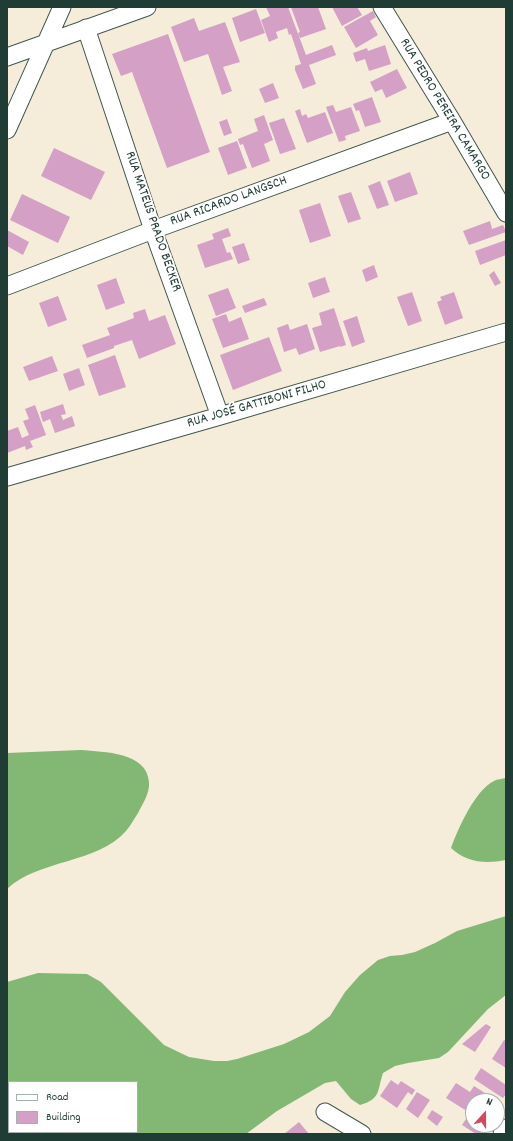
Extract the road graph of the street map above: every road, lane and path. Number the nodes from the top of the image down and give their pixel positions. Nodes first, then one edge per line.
1 (62, 7) edge
2 (147, 7) edge
3 (382, 7) edge
4 (86, 28) junction
5 (48, 41) junction
6 (7, 56) edge
7 (452, 121) junction
8 (7, 130) edge
9 (506, 213) edge
10 (153, 230) junction
11 (7, 286) edge
12 (506, 332) edge
13 (220, 416) junction
14 (7, 477) edge
15 (325, 1112) dead end
16 (506, 1128) edge
17 (362, 1134) edge
18 (502, 1134) edge

1 - 5 street
2 - 4 street
3 - 7 street, RUA PEDRO PEREIRA CAMARGO
4 - 5 street
4 - 10 street, RUA MATEUS PRADO BECKER
5 - 6 street
5 - 8 street
7 - 9 street, RUA PEDRO PEREIRA CAMARGO
7 - 10 street, RUA RICARDO LANGSCH
10 - 11 street, RUA RICARDO LANGSCH
10 - 13 street, RUA MATEUS PRADO BECKER
12 - 13 street, RUA JOSÉ GATTIBONI FILHO
13 - 14 street, RUA JOSÉ GATTIBONI FILHO
15 - 17 street
16 - 18 street

